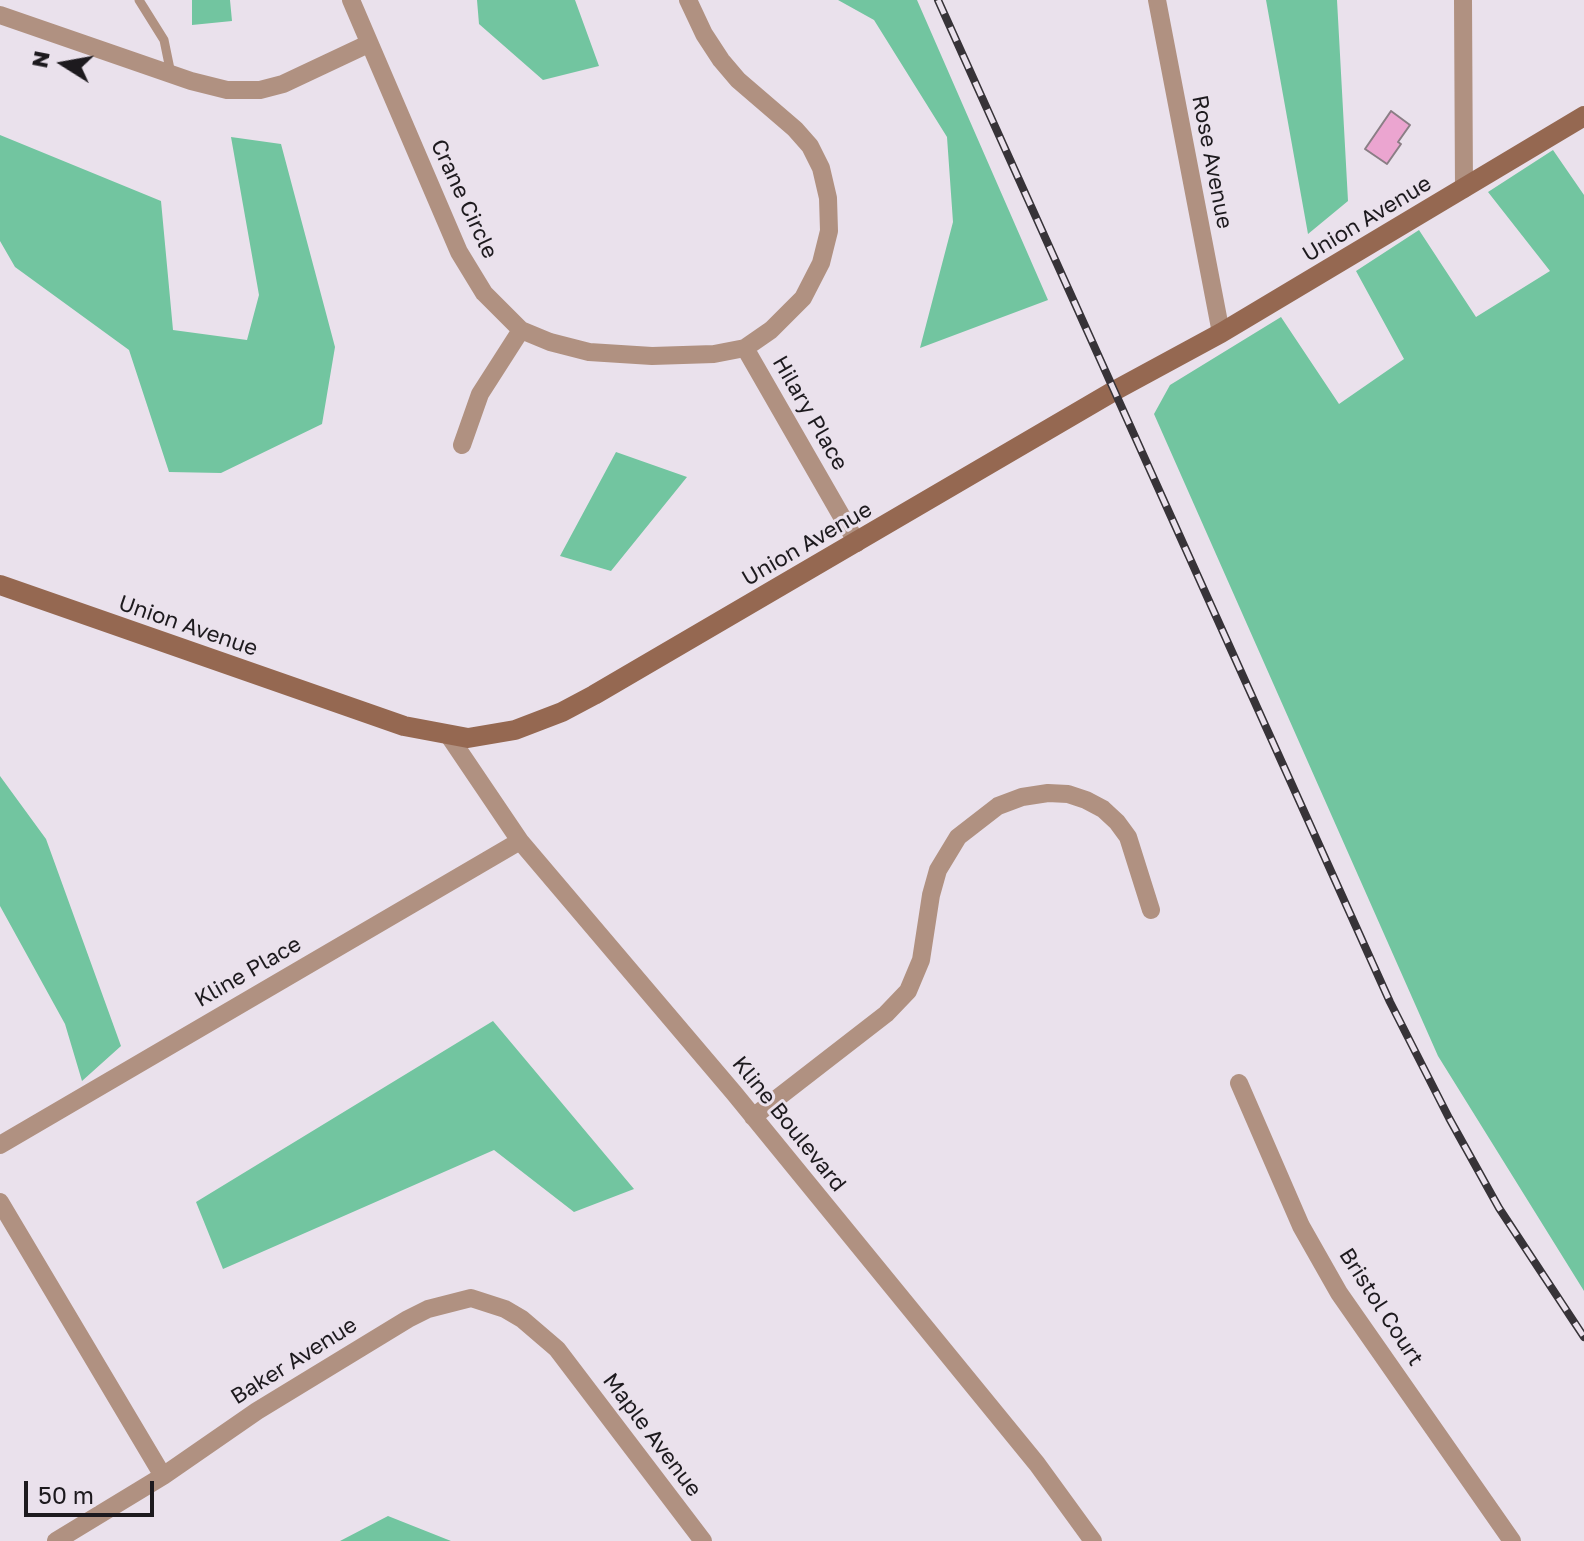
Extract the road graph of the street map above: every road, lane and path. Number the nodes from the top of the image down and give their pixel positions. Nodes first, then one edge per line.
1 (139, 0) edge
2 (351, 0) edge
3 (688, 0) edge
4 (1157, 0) edge
5 (1463, 0) edge
6 (0, 15) edge
7 (368, 44) junction
8 (171, 74) junction
9 (1584, 116) edge
10 (1464, 189) junction
11 (521, 330) junction
12 (1221, 333) junction
13 (745, 348) junction
14 (462, 445) dead end
15 (857, 543) junction
16 (0, 585) edge
17 (449, 736) junction
18 (520, 841) junction
19 (1151, 910) dead end
20 (1239, 1083) dead end
21 (753, 1117) junction
22 (0, 1145) edge
23 (0, 1202) edge
24 (563, 1358) joint
25 (163, 1476) junction
26 (64, 1539) edge
27 (703, 1541) edge
28 (1093, 1541) edge
29 (1512, 1541) edge

1 - 8 lane
2 - 7 street, Crane Circle
3 - 13 street, Crane Circle
4 - 12 street, Rose Avenue
5 - 10 street
6 - 8 street
7 - 8 street
7 - 11 street, Crane Circle
9 - 10 main road, Union Avenue
10 - 12 main road, Union Avenue
11 - 13 street, Crane Circle
11 - 14 street
12 - 15 main road, Union Avenue
13 - 15 street, Hilary Place
15 - 17 main road, Union Avenue
16 - 17 main road, Union Avenue
17 - 18 street, Kline Boulevard
18 - 21 street, Kline Boulevard
18 - 22 street, Kline Place
19 - 21 street
20 - 29 street, Bristol Court
21 - 28 street, Kline Boulevard
23 - 25 street
24 - 25 street, Baker Avenue
24 - 27 street, Maple Avenue
25 - 26 street, Baker Avenue

